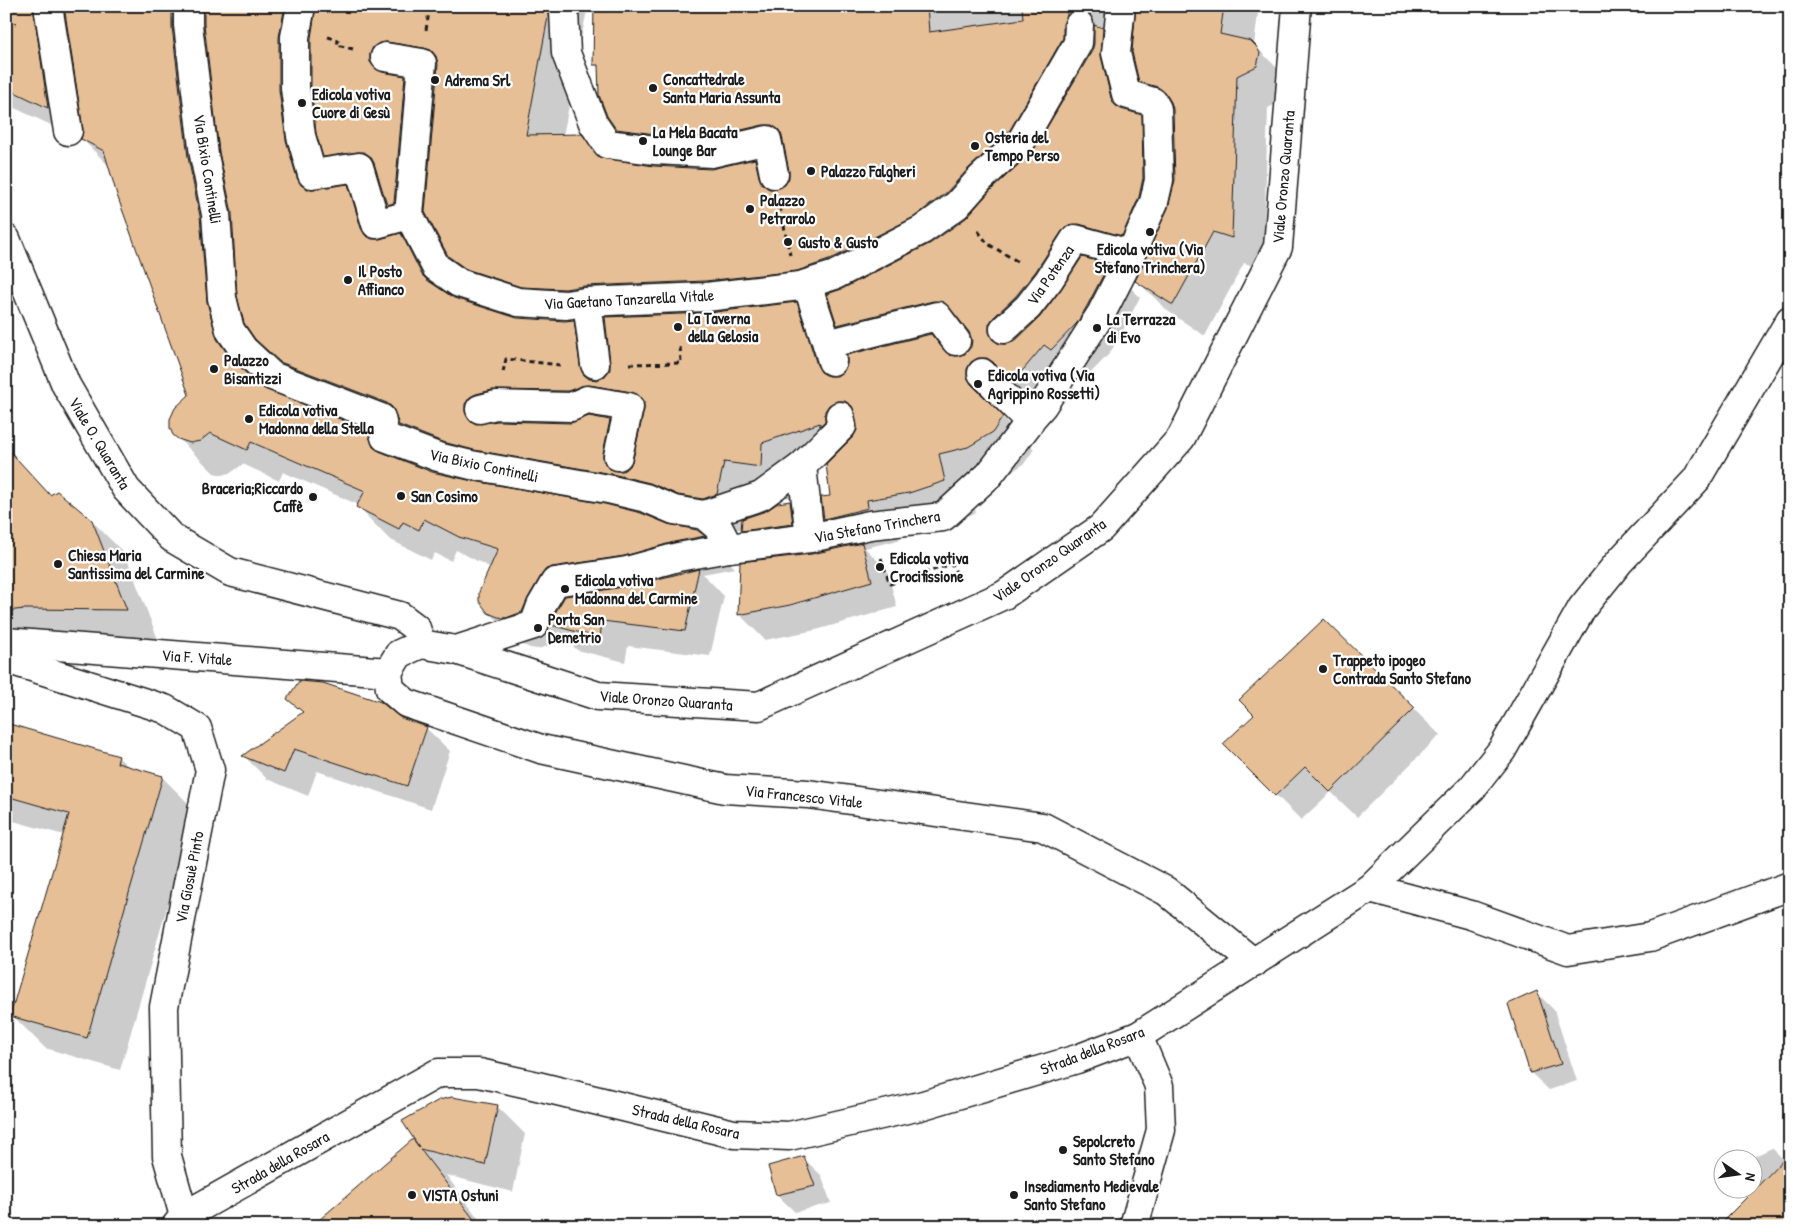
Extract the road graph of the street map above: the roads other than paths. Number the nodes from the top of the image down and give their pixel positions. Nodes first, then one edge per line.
1 (48, 6) edge
2 (188, 6) edge
3 (1121, 6) edge
4 (1297, 6) edge
5 (564, 11) dead end
6 (299, 15) edge
7 (1079, 25) dead end
8 (385, 56) road end
9 (68, 131) dead end
10 (774, 174) road end
11 (409, 216) junction
12 (6, 239) edge
13 (1130, 254) junction
14 (802, 286) junction
15 (587, 302) junction
16 (1790, 320) edge
17 (1004, 329) dead end
18 (956, 341) dead end
19 (595, 364) dead end
20 (982, 373) dead end
21 (480, 409) dead end
22 (840, 416) dead end
23 (1029, 421) junction
24 (618, 456) dead end
25 (802, 466) junction
26 (704, 515) junction
27 (810, 538) junction
28 (729, 548) junction
29 (6, 642) edge
30 (421, 644) junction
31 (456, 650) junction
32 (6, 659) edge
33 (388, 672) junction
34 (1790, 886) edge
35 (1370, 888) junction
36 (1254, 963) junction
37 (1138, 1036) junction
38 (180, 1221) edge
39 (1134, 1226) edge

1 - 9 street
2 - 26 street, Via Bixio Continelli
3 - 13 street, Via Stefano Trinchera
4 - 31 street, Viale Oronzo Quaranta
5 - 10 street
6 - 11 street
7 - 14 street, Via Gaetano Tanzarella Vitale
8 - 11 street
11 - 15 street, Via Gaetano Tanzarella Vitale
12 - 30 street, Viale O. Quaranta
13 - 17 street, Via Potenza
13 - 23 street, Via Stefano Trinchera
14 - 15 street, Via Gaetano Tanzarella Vitale
14 - 18 street
15 - 19 street
16 - 35 street, Strada della Rosara
20 - 23 street
21 - 24 street
22 - 25 street
23 - 27 street, Via Stefano Trinchera
25 - 26 street
25 - 27 street
26 - 28 street
27 - 28 street, Via Stefano Trinchera
28 - 31 street, Via Stefano Trinchera
29 - 33 street, Via F. Vitale
30 - 31 street
30 - 33 street
32 - 38 street, Via Giosuè Pinto
33 - 36 street, Via Francesco Vitale
34 - 35 street
35 - 36 street, Strada della Rosara
36 - 37 street, Strada della Rosara
37 - 38 street, Strada della Rosara
37 - 39 street

